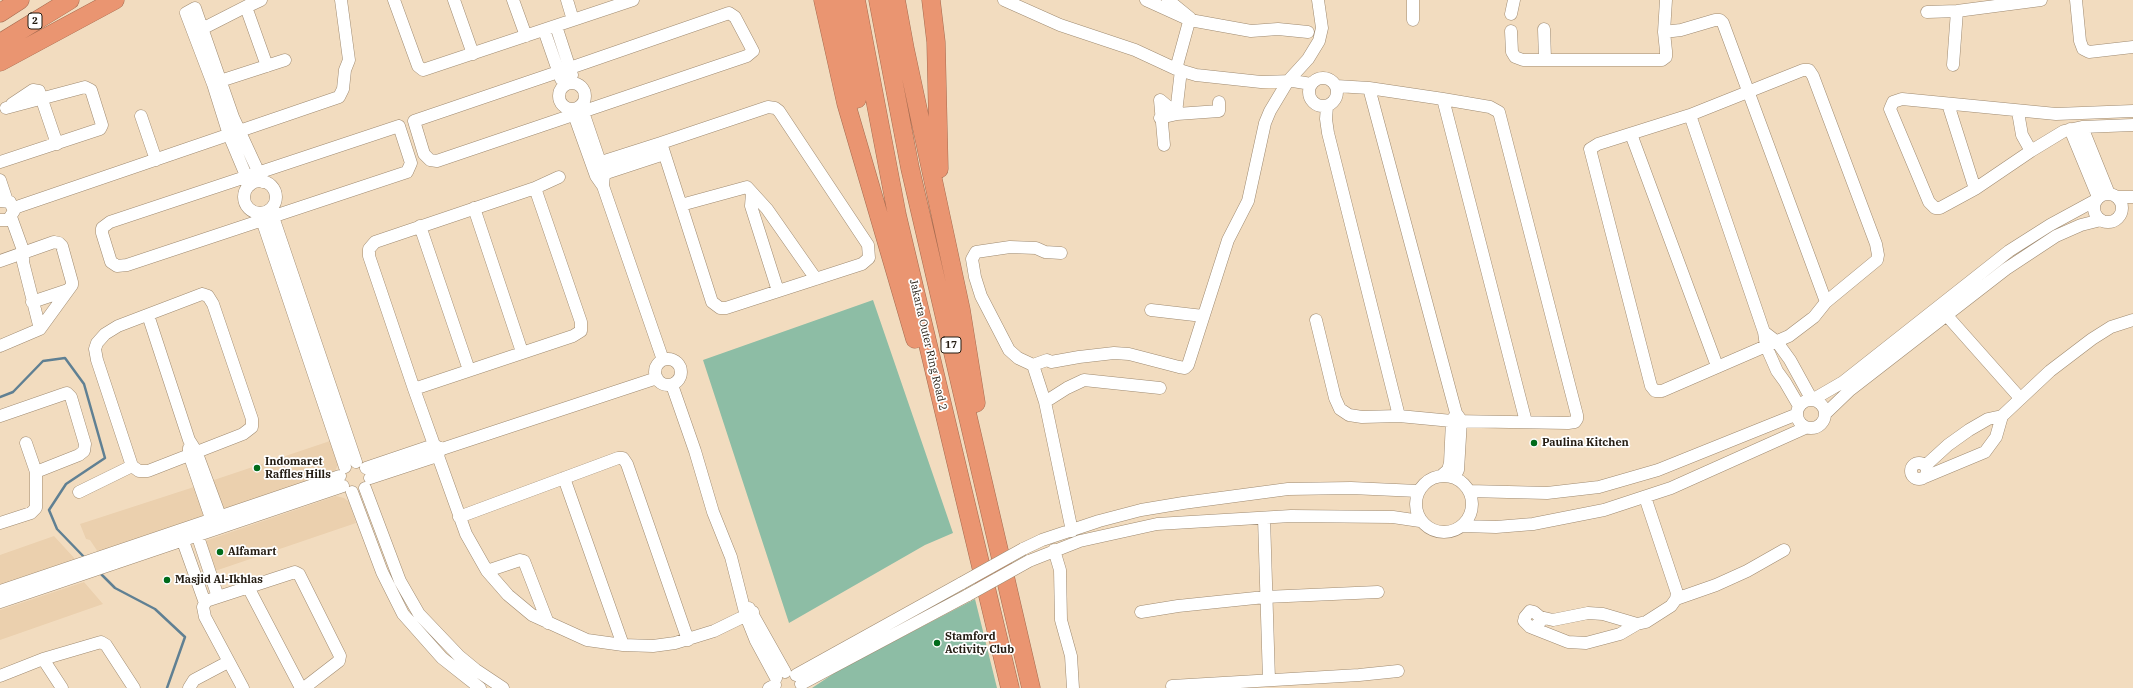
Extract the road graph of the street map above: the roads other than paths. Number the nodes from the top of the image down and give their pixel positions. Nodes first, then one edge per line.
1 (20, 0) edge
2 (70, 0) edge
3 (115, 0) edge
4 (260, 0) edge
5 (341, 0) edge
6 (394, 0) edge
7 (454, 0) edge
8 (513, 0) edge
9 (567, 0) edge
10 (823, 0) edge
11 (840, 0) edge
12 (856, 0) edge
13 (878, 0) edge
14 (896, 0) edge
15 (931, 0) edge
16 (1004, 0) edge
17 (1146, 0) edge
18 (1168, 0) edge
19 (1318, 0) edge
20 (1413, 0) edge
21 (1514, 0) edge
22 (1666, 0) edge
23 (2041, 0) edge
24 (2076, 0) edge
25 (626, 1) edge
26 (246, 7) junction
27 (1957, 11) junction
28 (1927, 12) dead end
29 (0, 13) edge
30 (1511, 14) dead end
31 (573, 20) junction
32 (1190, 20) junction
33 (1413, 20) dead end
34 (556, 26) junction
35 (1544, 29) dead end
36 (544, 30) junction
37 (1511, 31) dead end
38 (1308, 32) dead end
39 (1664, 32) junction
40 (526, 36) junction
41 (0, 43) edge
42 (2133, 47) edge
43 (473, 54) junction
44 (1544, 59) junction
45 (285, 60) dead end
46 (0, 62) edge
47 (1954, 65) dead end
48 (267, 66) junction
49 (564, 70) junction
50 (1179, 70) junction
51 (1288, 81) junction
52 (217, 82) junction
53 (1311, 84) junction
54 (569, 85) junction
55 (1336, 86) junction
56 (1369, 88) junction
57 (1750, 92) junction
58 (1443, 98) junction
59 (43, 100) junction
60 (1219, 102) dead end
61 (1948, 104) junction
62 (1327, 106) junction
63 (3, 109) edge
64 (577, 110) junction
65 (2133, 111) edge
66 (2018, 112) junction
67 (1176, 113) junction
68 (1690, 115) junction
69 (141, 116) dead end
70 (1160, 118) junction
71 (2133, 124) edge
72 (2076, 128) junction
73 (234, 134) junction
74 (1631, 134) junction
75 (57, 144) junction
76 (1164, 145) dead end
77 (663, 149) junction
78 (2031, 151) junction
79 (156, 160) junction
80 (0, 162) edge
81 (598, 169) junction
82 (261, 177) junction
83 (559, 177) dead end
84 (0, 180) edge
85 (249, 181) junction
86 (535, 188) junction
87 (1975, 189) junction
88 (871, 191) junction
89 (752, 193) junction
90 (2105, 197) junction
91 (2133, 197) edge
92 (681, 205) junction
93 (474, 208) junction
94 (2128, 210) edge
95 (6, 211) edge
96 (940, 214) junction
97 (267, 215) junction
98 (2101, 220) junction
99 (420, 226) junction
100 (1061, 253) dead end
101 (21, 257) junction
102 (0, 261) edge
103 (816, 279) junction
104 (68, 290) junction
105 (778, 291) junction
106 (32, 302) junction
107 (1826, 302) junction
108 (1151, 310) dead end
109 (1942, 311) junction
110 (148, 314) junction
111 (1203, 316) junction
112 (1316, 320) dead end
113 (2133, 320) edge
114 (40, 329) junction
115 (1771, 344) junction
116 (0, 346) edge
117 (522, 352) junction
118 (664, 360) junction
119 (1033, 365) junction
120 (1717, 366) junction
121 (469, 370) junction
122 (657, 378) junction
123 (672, 385) junction
124 (1160, 388) dead end
125 (414, 389) junction
126 (2020, 398) junction
127 (1812, 400) junction
128 (1045, 402) junction
129 (1797, 411) junction
130 (1825, 414) junction
131 (0, 416) edge
132 (1399, 416) junction
133 (2002, 416) junction
134 (1457, 418) junction
135 (1526, 422) junction
136 (1805, 428) junction
137 (26, 442) dead end
138 (438, 450) junction
139 (192, 453) junction
140 (1936, 456) junction
141 (132, 466) junction
142 (1943, 469) junction
143 (36, 472) junction
144 (1448, 476) junction
145 (355, 477) junction
146 (564, 478) junction
147 (1418, 491) junction
148 (1469, 491) junction
149 (79, 492) dead end
150 (1645, 497) junction
151 (459, 517) junction
152 (1264, 518) junction
153 (1420, 521) junction
154 (0, 523) edge
155 (218, 523) junction
156 (1463, 526) junction
157 (196, 531) junction
158 (1072, 531) junction
159 (973, 533) junction
160 (181, 536) junction
161 (1054, 550) junction
162 (1784, 550) dead end
163 (1000, 551) junction
164 (79, 569) junction
165 (487, 571) junction
166 (248, 588) junction
167 (0, 591) edge
168 (1378, 592) dead end
169 (218, 597) junction
170 (1265, 597) junction
171 (1676, 599) junction
172 (0, 602) edge
173 (205, 603) junction
174 (1141, 612) dead end
175 (749, 614) junction
176 (1553, 620) junction
177 (548, 623) junction
178 (1637, 624) junction
179 (1549, 634) junction
180 (688, 640) junction
181 (623, 645) junction
182 (43, 659) junction
183 (228, 662) junction
184 (1398, 671) dead end
185 (0, 676) edge
186 (1317, 676) junction
187 (1269, 680) junction
188 (785, 682) edge
189 (1234, 685) edge
190 (1172, 686) dead end
191 (62, 688) edge
192 (134, 688) edge
193 (189, 688) edge
194 (243, 688) edge
195 (303, 688) edge
196 (480, 688) edge
197 (503, 688) edge
198 (1010, 688) edge
199 (1032, 688) edge
200 (1073, 688) edge
201 (1302, 688) edge

1 - 29 highway, 2
2 - 41 highway, 2
3 - 46 highway
4 - 26 street
5 - 73 street
6 - 43 street
7 - 43 street
8 - 40 street
9 - 31 street
10 - 88 highway
11 - 88 highway
12 - 159 highway, Jakarta Outer Ring Road 2 / 17
13 - 163 highway, Jakarta Outer Ring Road 2 / 17
14 - 96 highway
15 - 96 highway
16 - 50 street
17 - 32 street
18 - 32 street
19 - 51 street
20 - 33 street
21 - 30 street
22 - 39 street
23 - 27 street
24 - 42 street
25 - 31 street
26 - 48 street
26 - 52 street
27 - 28 street
27 - 47 street
31 - 34 street
32 - 38 street
32 - 50 street
34 - 36 street
34 - 49 street
35 - 44 street
36 - 40 street
36 - 49 street
37 - 44 street
39 - 44 street
39 - 57 street
40 - 43 street
45 - 48 street
48 - 52 street
49 - 54 street
49 - 64 street
49 - 64 street
50 - 51 street
50 - 67 street
51 - 53 street
51 - 111 street
52 - 73 street
53 - 55 street
53 - 62 street
54 - 64 street
54 - 64 street
55 - 56 street
55 - 62 street
56 - 58 street
56 - 134 street
57 - 68 street
57 - 107 street
57 - 107 street
58 - 135 street
58 - 135 street
59 - 63 street
59 - 75 street
59 - 75 street
60 - 67 street
61 - 66 street
61 - 87 street
61 - 87 street
62 - 132 street
64 - 81 street
65 - 66 street
66 - 78 street
67 - 70 street
67 - 70 street
68 - 74 street
68 - 115 street
69 - 79 street
70 - 76 street
71 - 72 street
72 - 78 street
72 - 90 street
73 - 79 street
73 - 82 street
73 - 85 street
74 - 120 street
74 - 120 street
75 - 80 street
77 - 81 street
77 - 92 street
77 - 103 street
78 - 87 street
79 - 95 street
81 - 118 street
82 - 85 street
82 - 97 street
82 - 97 street
83 - 86 street
84 - 95 street
85 - 97 street
85 - 97 street
86 - 93 street
86 - 117 street
88 - 159 highway
89 - 92 street
89 - 103 street
89 - 105 street
90 - 91 street
90 - 94 street
90 - 98 street
90 - 109 street
92 - 105 street
93 - 99 street
93 - 117 street
94 - 98 street
95 - 101 street
96 - 163 highway
97 - 145 street
98 - 109 street
99 - 121 street
99 - 125 street
100 - 119 street
101 - 102 street
101 - 104 street
101 - 106 street
103 - 105 street
104 - 106 street
104 - 114 street
106 - 114 street
107 - 115 street
108 - 111 street
109 - 126 street
109 - 127 street
109 - 130 street
110 - 139 street
110 - 139 street
110 - 141 street
111 - 119 street
112 - 132 street
113 - 126 street
114 - 116 street
115 - 120 street
115 - 127 street
115 - 129 street
117 - 121 street
118 - 122 street
118 - 123 street
119 - 128 street
121 - 125 street
122 - 123 street
122 - 138 street
123 - 175 street
124 - 128 street
125 - 138 street
126 - 133 street
127 - 129 street
127 - 130 street
128 - 158 street
129 - 136 street
129 - 148 street
130 - 136 street
131 - 143 street
132 - 134 street
133 - 140 street
133 - 142 street
134 - 135 street
134 - 144 street
136 - 150 street
137 - 143 street
138 - 145 street
138 - 151 street
139 - 141 street
139 - 155 street
140 - 142 street
140 - 142 street
141 - 149 street
143 - 154 street
144 - 147 street
144 - 148 street
145 - 155 street
145 - 196 street
145 - 197 street
146 - 151 street
146 - 180 street
146 - 181 street
147 - 153 street
147 - 158 street
148 - 156 street
150 - 156 street
150 - 171 street
151 - 165 street
152 - 153 street
152 - 161 street
152 - 170 street
153 - 156 street
155 - 157 street
157 - 160 street
157 - 169 street
158 - 188 street, bridge
159 - 198 highway, Jakarta Outer Ring Road 2 / 17
160 - 164 street
160 - 173 street
161 - 188 street, bridge
161 - 200 street
162 - 171 street
163 - 199 highway, Jakarta Outer Ring Road 2 / 17
164 - 167 street
164 - 172 street
165 - 177 street
165 - 177 street
166 - 169 street
166 - 195 street
166 - 195 street
168 - 170 street
169 - 173 street
170 - 174 street
170 - 187 street
171 - 178 street
173 - 183 street
175 - 180 street
175 - 188 street
176 - 178 street
176 - 179 street
176 - 179 street
177 - 181 street
178 - 179 street
180 - 181 street
182 - 185 street
182 - 191 street
182 - 192 street
183 - 193 street
183 - 194 street
184 - 186 street
186 - 187 street
186 - 201 street
187 - 189 street
189 - 190 street

